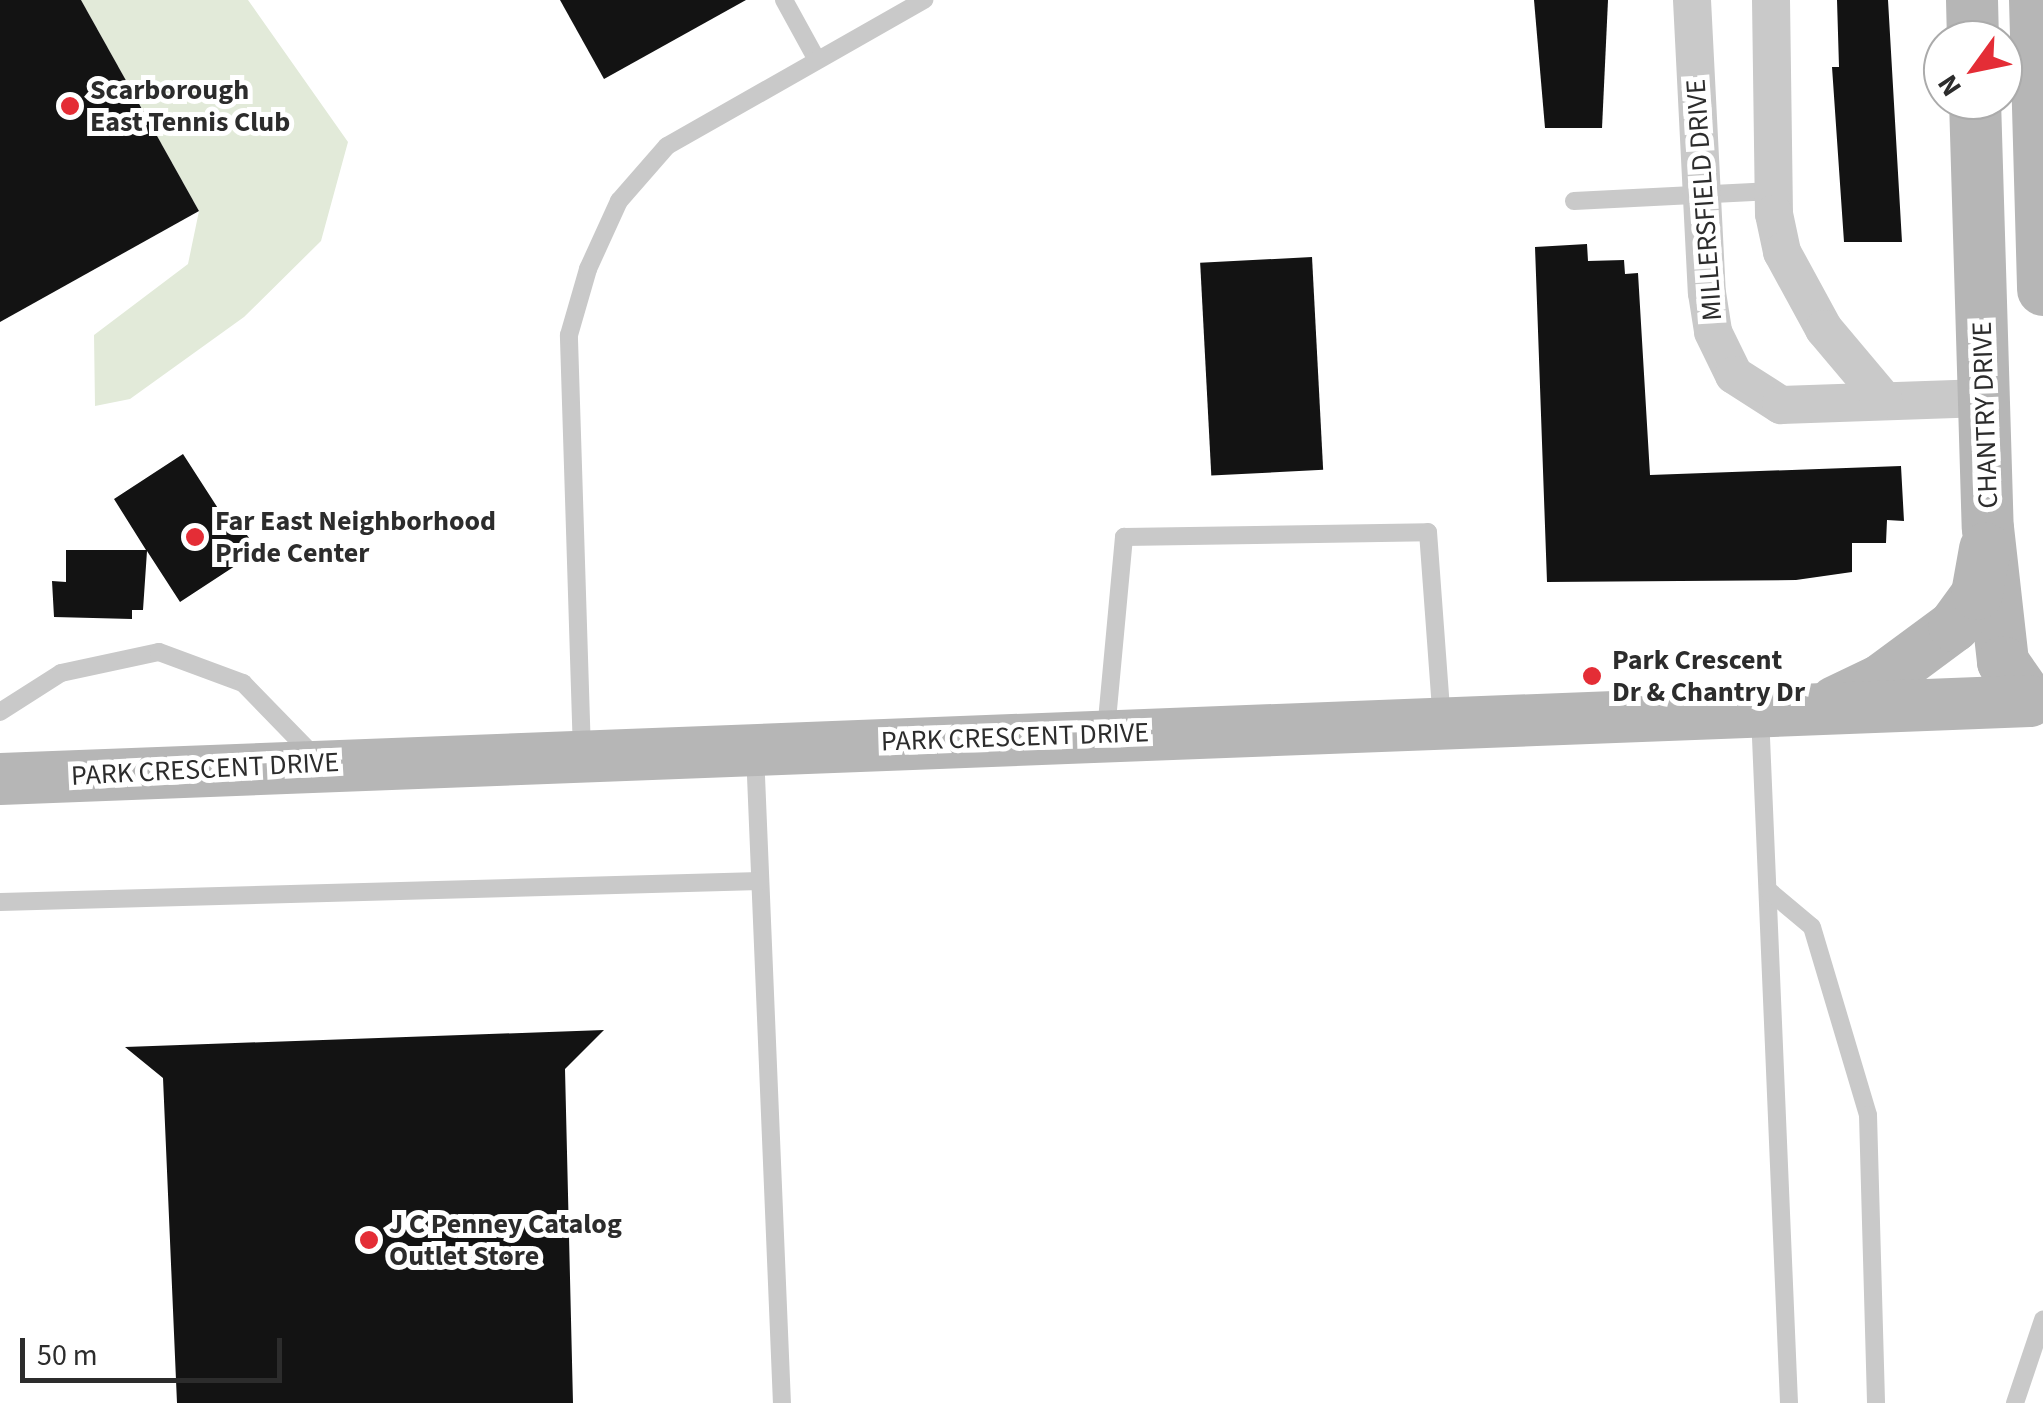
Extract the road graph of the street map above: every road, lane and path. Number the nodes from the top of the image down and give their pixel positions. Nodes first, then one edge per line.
1 (784, 0) edge
2 (924, 0) edge
3 (1692, 0) edge
4 (1771, 0) edge
5 (817, 60) junction
6 (1977, 120) edge
7 (2018, 120) edge
8 (1774, 191) junction
9 (1698, 194) junction
10 (1574, 201) dead end
11 (2043, 290) edge
12 (1984, 398) junction
13 (1883, 399) junction
14 (1988, 528) junction
15 (2039, 696) edge
16 (1823, 708) junction
17 (1760, 710) junction
18 (0, 712) edge
19 (1442, 722) junction
20 (1106, 734) junction
21 (755, 747) junction
22 (582, 753) junction
23 (321, 763) junction
24 (0, 779) edge
25 (760, 881) junction
26 (1768, 890) junction
27 (0, 902) edge
28 (2043, 1320) edge
29 (782, 1403) edge
30 (1789, 1403) edge
31 (1876, 1403) edge
32 (2015, 1403) edge

1 - 5 lane
2 - 5 lane
3 - 9 street, MILLERSFIELD DRIVE
4 - 8 street
5 - 22 lane
6 - 12 street, CHANTRY DRIVE
7 - 11 street
8 - 9 lane
8 - 13 street
9 - 10 lane
9 - 13 street, MILLERSFIELD DRIVE
12 - 13 street, MILLERSFIELD DRIVE
12 - 14 street, CHANTRY DRIVE
14 - 15 street, CHANTRY DRIVE
14 - 16 street
15 - 16 street, PARK CRESCENT DRIVE
16 - 17 street, PARK CRESCENT DRIVE
17 - 19 street, PARK CRESCENT DRIVE
17 - 26 lane
18 - 23 lane
19 - 20 street, PARK CRESCENT DRIVE
19 - 20 lane
20 - 21 street, PARK CRESCENT DRIVE
21 - 22 street, PARK CRESCENT DRIVE
21 - 25 lane
22 - 23 street, PARK CRESCENT DRIVE
23 - 24 street, PARK CRESCENT DRIVE
25 - 27 lane
25 - 29 lane
26 - 30 lane
26 - 31 lane
28 - 32 lane

